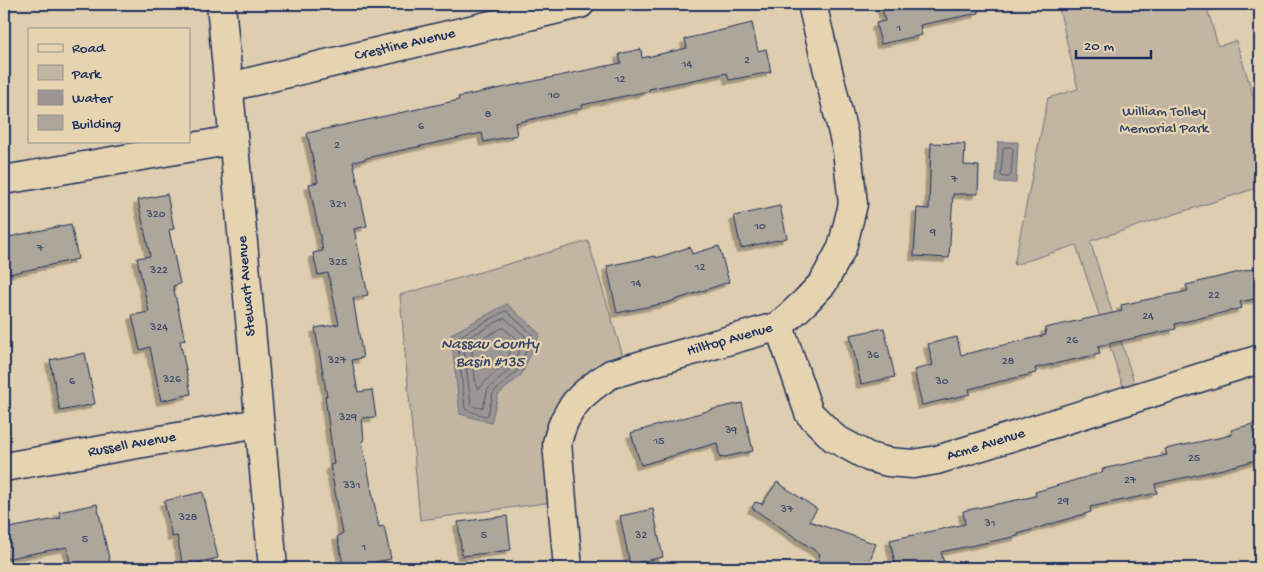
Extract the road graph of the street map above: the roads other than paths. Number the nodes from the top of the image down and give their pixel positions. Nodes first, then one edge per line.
1 (221, 4) edge
2 (580, 4) edge
3 (812, 4) edge
4 (229, 87) junction
5 (233, 140) junction
6 (4, 180) edge
7 (779, 326) junction
8 (1260, 360) edge
9 (260, 423) junction
10 (4, 468) edge
11 (273, 568) edge
12 (568, 568) edge

1 - 4 street, Stewart Avenue
2 - 4 street, Crestline Avenue
3 - 7 street, Hilltop Avenue
4 - 5 street, Stewart Avenue
5 - 6 street
5 - 9 street, Stewart Avenue
7 - 8 street, Acme Avenue
7 - 12 street, Hilltop Avenue
9 - 10 street, Russell Avenue
9 - 11 street, Stewart Avenue

